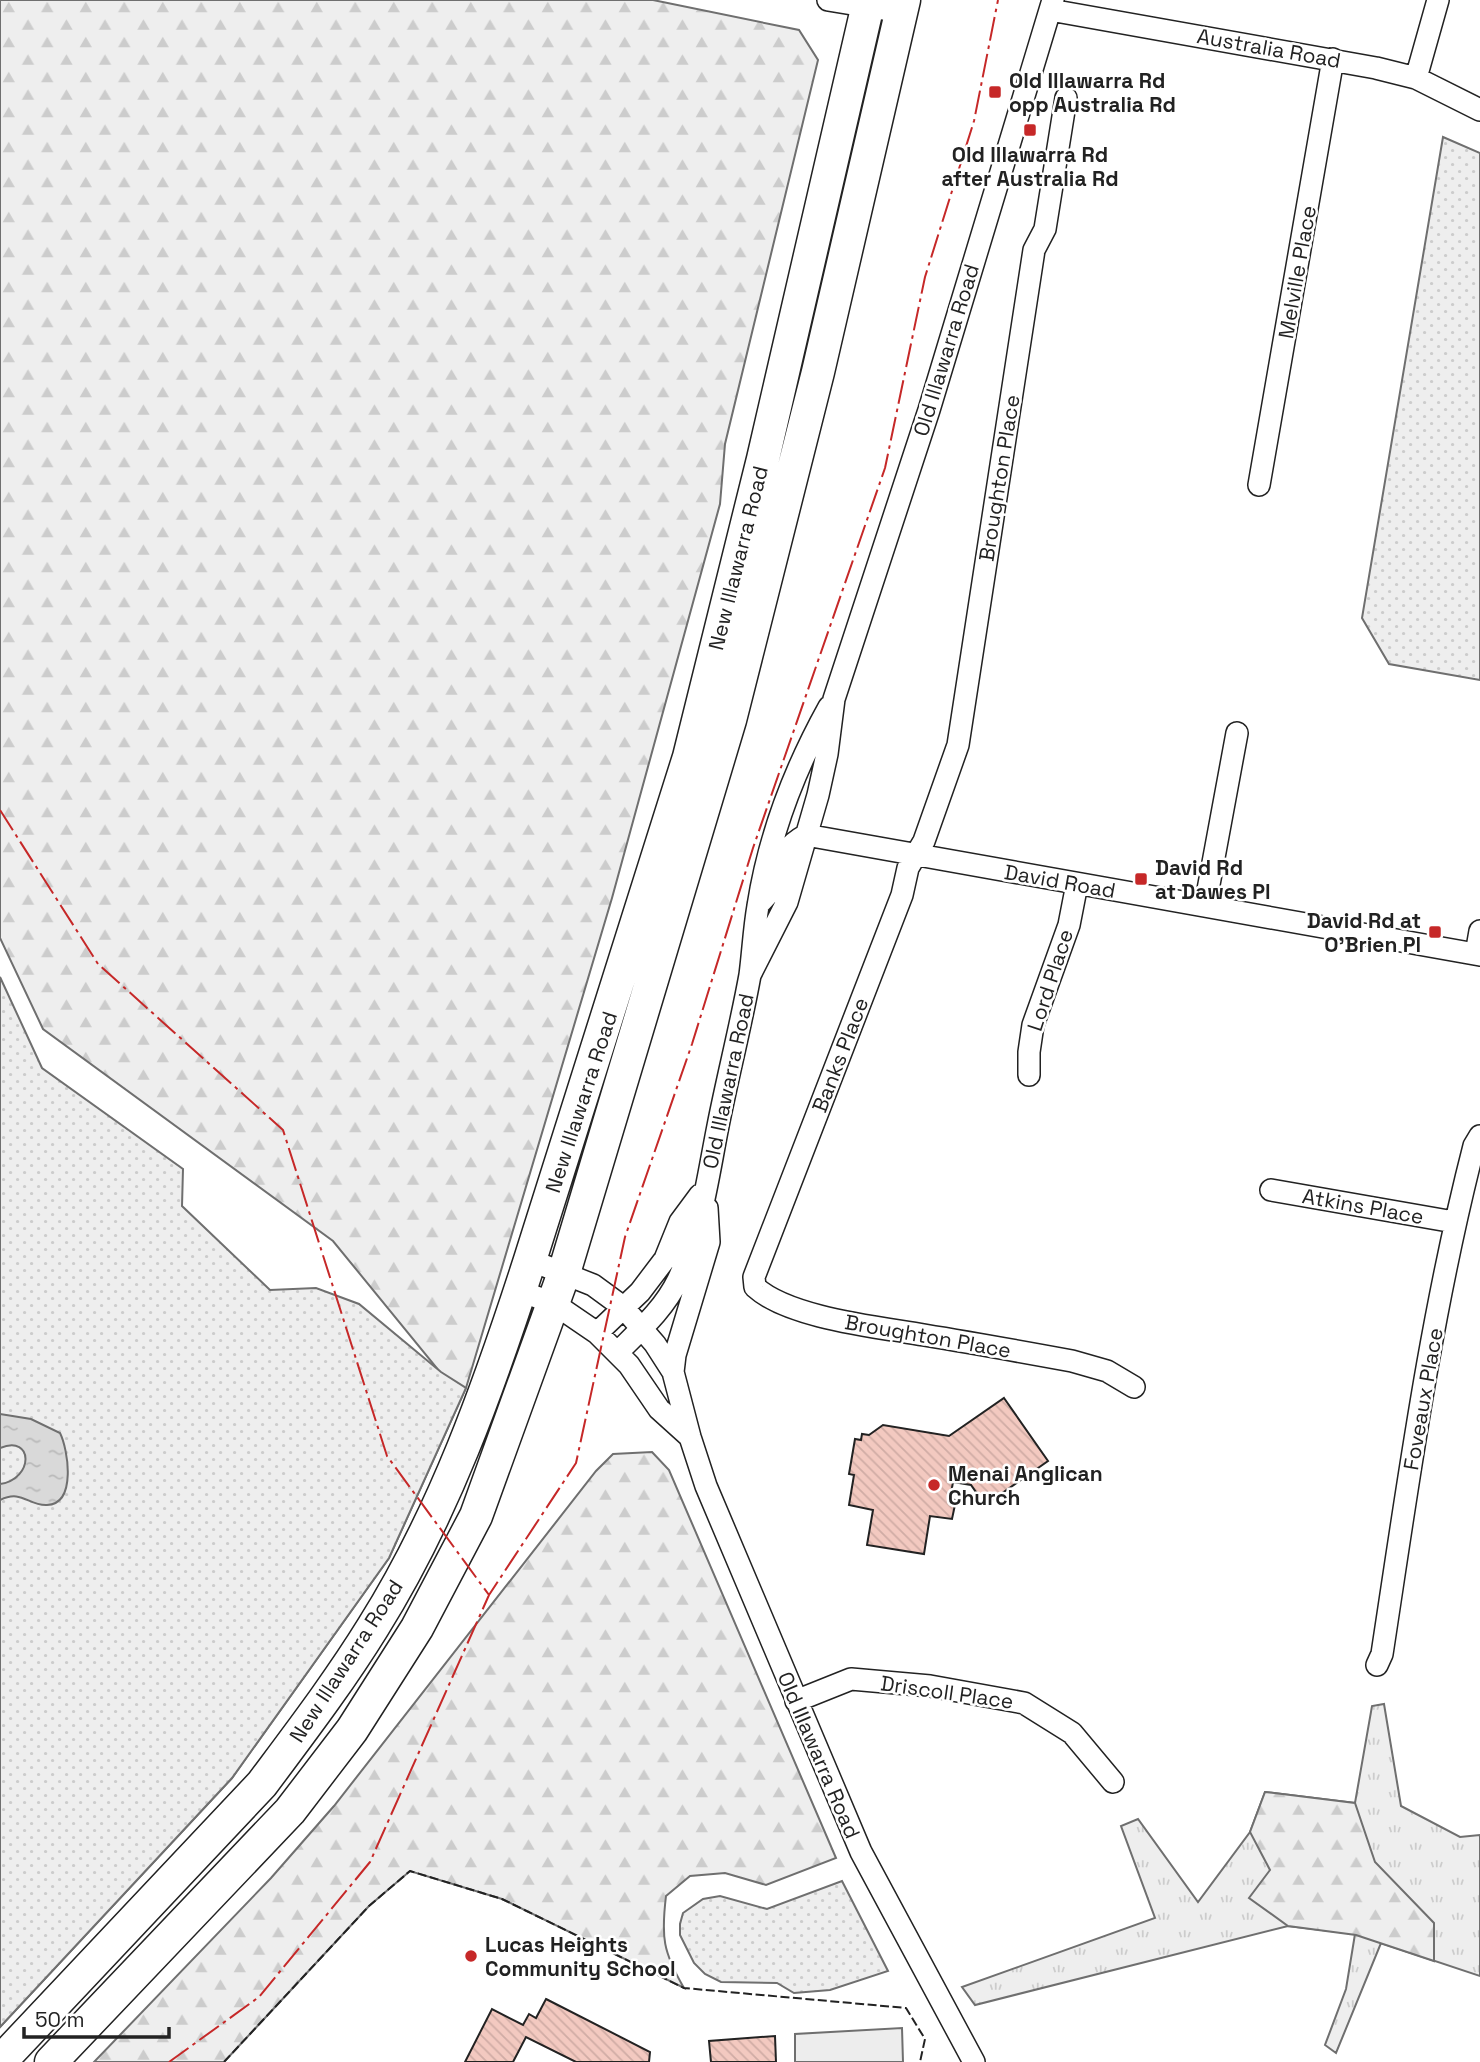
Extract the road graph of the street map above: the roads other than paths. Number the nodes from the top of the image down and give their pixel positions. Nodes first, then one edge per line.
1 (828, 0) edge
2 (1438, 0) edge
3 (869, 3) edge
4 (1051, 5) edge
5 (902, 6) edge
6 (1333, 59) junction
7 (1416, 78) junction
8 (1066, 98) dead end
9 (1480, 110) edge
10 (1259, 485) dead end
11 (834, 699) junction
12 (1237, 733) dead end
13 (807, 746) junction
14 (806, 835) junction
15 (917, 854) junction
16 (1077, 884) junction
17 (758, 905) junction
18 (1205, 906) junction
19 (1480, 931) edge
20 (1478, 954) edge
21 (750, 975) junction
22 (1029, 1076) dead end
23 (1480, 1136) edge
24 (706, 1188) junction
25 (1271, 1190) dead end
26 (1454, 1222) junction
27 (761, 1256) joint
28 (530, 1260) junction
29 (564, 1273) junction
30 (520, 1291) junction
31 (553, 1303) junction
32 (624, 1307) junction
33 (642, 1328) junction
34 (597, 1333) junction
35 (617, 1353) junction
36 (673, 1372) junction
37 (1134, 1387) dead end
38 (690, 1437) junction
39 (1377, 1665) dead end
40 (796, 1702) junction
41 (1112, 1782) dead end
42 (0, 2062) edge
43 (51, 2062) edge
44 (974, 2062) edge

1 - 3 street
2 - 7 street
3 - 5 street
3 - 28 highway, New Illawarra Road
4 - 6 street, Australia Road
4 - 11 street, Old Illawarra Road
5 - 29 highway, New Illawarra Road
6 - 7 street, Australia Road
6 - 10 street, Melville Place
7 - 9 street, Australia Road
8 - 15 street, Broughton Place
11 - 13 street, Old Illawarra Road
11 - 14 street, Old Illawarra Road
12 - 18 street
13 - 14 street
13 - 17 street, Old Illawarra Road
14 - 15 street, David Road
14 - 17 street
14 - 21 street, Old Illawarra Road
15 - 16 street, David Road
15 - 27 street, Banks Place
16 - 18 street, David Road
16 - 22 street, Lord Place
17 - 21 street, Old Illawarra Road
18 - 20 street, David Road
19 - 20 street
21 - 24 street, Old Illawarra Road
23 - 26 street, Foveaux Place
24 - 32 street, Old Illawarra Road
24 - 33 street, Old Illawarra Road
24 - 36 street, Old Illawarra Road
25 - 26 street, Atkins Place
26 - 39 street, Foveaux Place
27 - 37 street, Broughton Place
28 - 29 street, Old Illawarra Road
28 - 30 highway, New Illawarra Road
29 - 31 highway, New Illawarra Road
29 - 32 street, Old Illawarra Road
30 - 31 street, Old Illawarra Road
30 - 42 highway, New Illawarra Road
31 - 34 street, Old Illawarra Road
31 - 43 highway, New Illawarra Road
32 - 33 street, Old Illawarra Road
32 - 34 street, Old Illawarra Road
33 - 35 street, Old Illawarra Road
33 - 36 street, Old Illawarra Road
34 - 35 street, Old Illawarra Road
35 - 38 street, Old Illawarra Road
36 - 38 street, Old Illawarra Road
38 - 40 street, Old Illawarra Road
40 - 41 street, Driscoll Place
40 - 44 street, Old Illawarra Road

